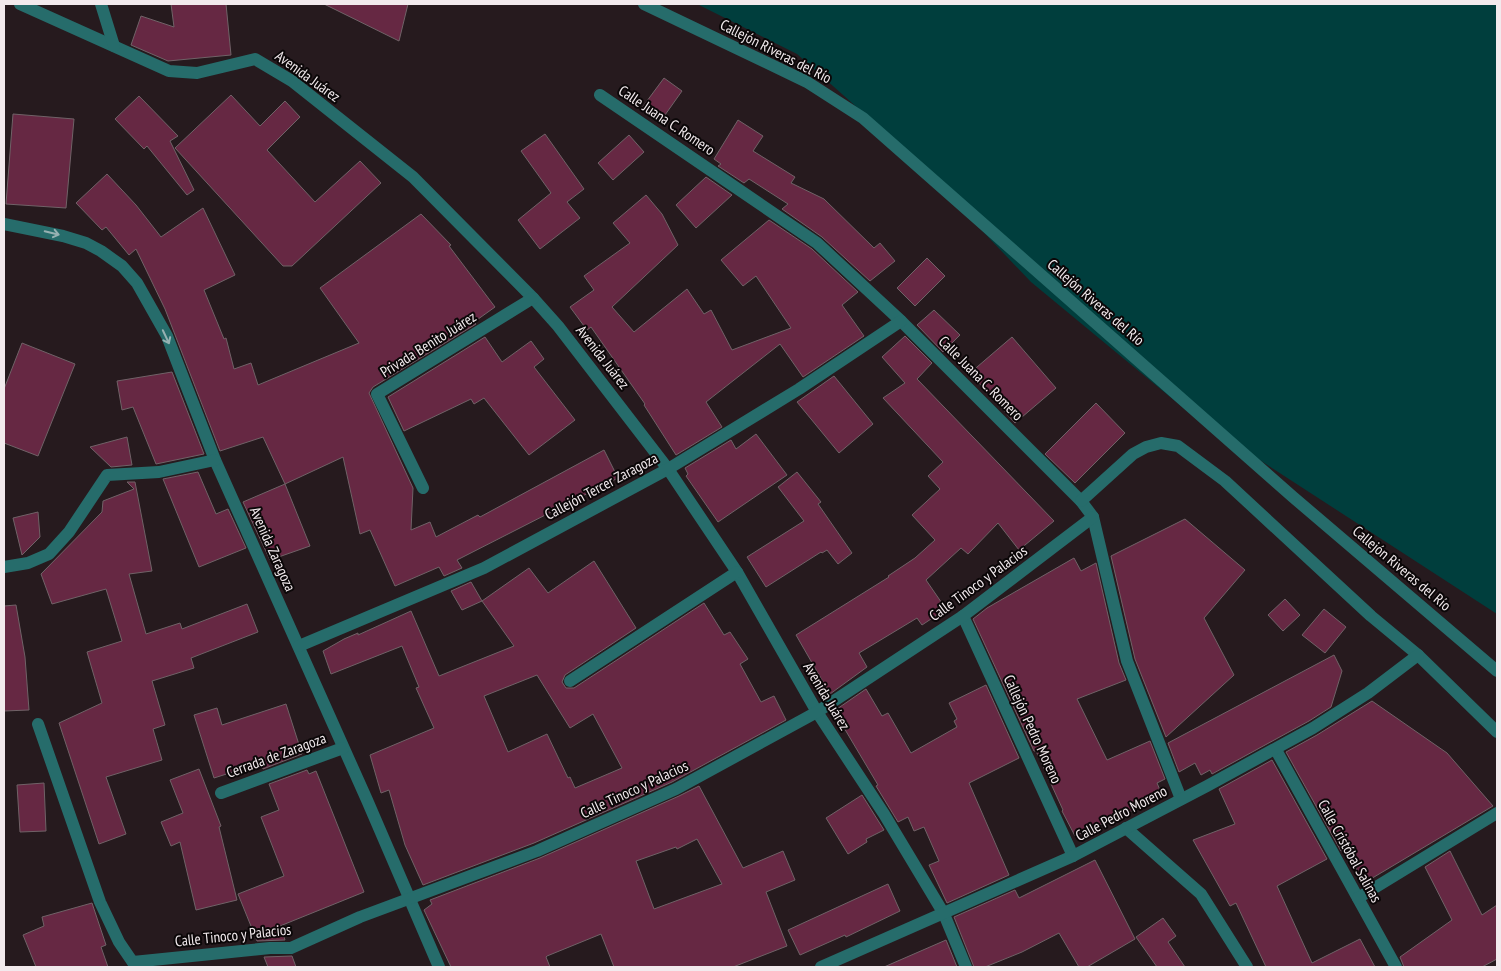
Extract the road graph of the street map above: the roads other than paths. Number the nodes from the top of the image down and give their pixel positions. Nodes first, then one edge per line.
1 (20, 4) edge
2 (101, 4) edge
3 (644, 4) edge
4 (114, 46) junction
5 (600, 95) dead end
6 (4, 224) edge
7 (533, 298) junction
8 (901, 320) junction
9 (215, 460) junction
10 (668, 469) junction
11 (423, 488) dead end
12 (1081, 501) junction
13 (1093, 517) junction
14 (4, 567) edge
15 (737, 572) junction
16 (963, 616) junction
17 (299, 646) junction
18 (1418, 655) junction
19 (1497, 671) edge
20 (570, 681) dead end
21 (817, 712) junction
22 (38, 724) dead end
23 (1497, 732) edge
24 (343, 748) junction
25 (1276, 750) junction
26 (221, 793) dead end
27 (1181, 799) junction
28 (1497, 813) edge
29 (1126, 828) junction
30 (1073, 856) junction
31 (1358, 898) junction
32 (408, 899) junction
33 (944, 914) junction
34 (134, 964) edge
35 (439, 967) edge
36 (821, 967) edge
37 (966, 967) edge
38 (1247, 967) edge
39 (1396, 967) edge

1 - 4 street, Avenida Juárez
2 - 4 street
3 - 19 street, Callejón Riveras del Río
4 - 7 street, Avenida Juárez
5 - 8 street, Calle Juana C. Romero
6 -> 9 street, Avenida Zaragoza
7 - 10 street, Avenida Juárez
7 - 11 street, Privada Benito Juárez
8 - 10 street, Callejón Tercer Zaragoza
8 - 12 street, Calle Juana C. Romero
9 - 14 street
9 - 17 street, Avenida Zaragoza
10 - 15 street, Avenida Juárez
10 - 17 street, Callejón Tercer Zaragoza
12 - 13 street, Calle Juana C. Romero
12 - 18 street
13 - 16 street, Calle Tinoco y Palacios
13 - 27 street, Calle Juana C. Romero
15 - 20 street
15 - 21 street, Avenida Juárez
16 - 21 street, Calle Tinoco y Palacios
16 - 30 street, Callejón Pedro Moreno
17 - 24 street, Avenida Zaragoza
18 - 23 street
18 - 25 street, Calle Pedro Moreno
21 - 32 street, Calle Tinoco y Palacios
21 - 33 street, Avenida Juárez
22 - 34 street
24 - 26 street, Cerrada de Zaragoza
24 - 32 street, Avenida Zaragoza
25 - 27 street, Calle Pedro Moreno
25 - 31 street, Calle Cristóbal Salinas
27 - 29 street, Calle Pedro Moreno
28 - 31 street
29 - 30 street, Calle Pedro Moreno
29 - 38 street
30 - 33 street, Calle Pedro Moreno
31 - 39 street, Calle Cristóbal Salinas
32 - 34 street, Calle Tinoco y Palacios
32 - 35 street, Avenida Zaragoza
33 - 36 street, Calle Pedro Moreno
33 - 37 street, Avenida Juárez

